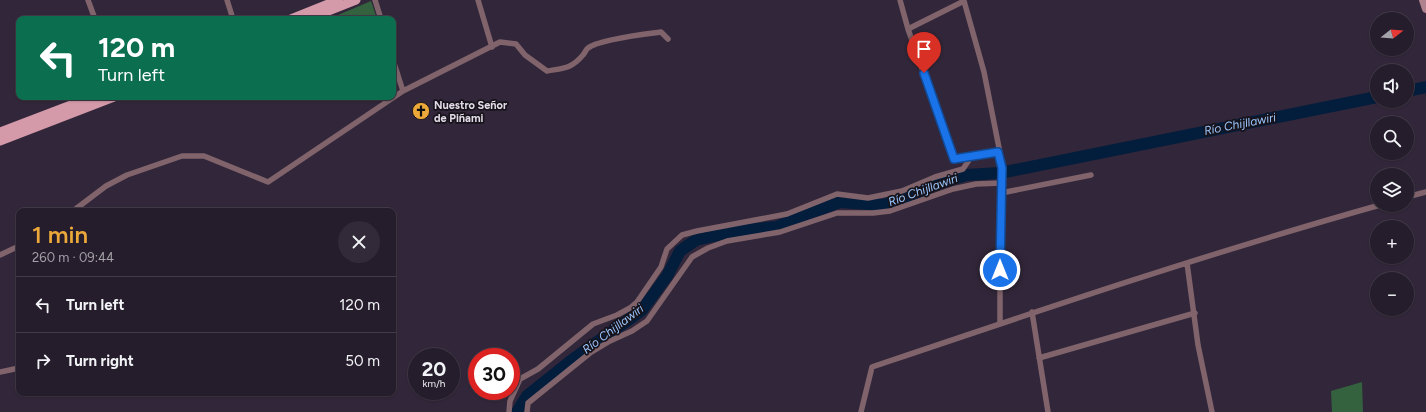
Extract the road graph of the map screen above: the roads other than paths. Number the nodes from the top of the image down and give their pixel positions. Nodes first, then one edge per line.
1 (88, 0) edge
2 (227, 0) edge
3 (338, 0) edge
4 (356, 0) edge
5 (375, 0) edge
6 (478, 0) edge
7 (900, 0) edge
8 (1423, 0) edge
9 (1426, 9) edge
10 (94, 16) edge
11 (232, 16) edge
12 (298, 16) edge
13 (316, 16) edge
14 (379, 16) edge
15 (908, 29) junction
16 (668, 39) dead end
17 (492, 47) junction
18 (396, 69) edge
19 (403, 91) junction
20 (396, 96) edge
21 (84, 100) edge
22 (106, 100) edge
23 (390, 100) edge
24 (0, 132) edge
25 (0, 141) edge
26 (998, 152) junction
27 (971, 157) junction
28 (1091, 175) dead end
29 (1002, 181) junction
30 (1426, 192) edge
31 (1001, 193) junction
32 (1414, 195) edge
33 (77, 208) edge
34 (1370, 208) edge
35 (16, 247) edge
36 (0, 254) edge
37 (1187, 263) junction
38 (1032, 312) junction
39 (1195, 314) junction
40 (1000, 324) junction
41 (1039, 358) junction
42 (16, 369) edge
43 (0, 372) edge
44 (509, 412) edge
45 (527, 412) edge
46 (861, 412) edge
47 (1048, 412) edge
48 (1212, 412) edge

1 - 10 street
2 - 11 street
3 - 12 main road
4 - 13 main road
5 - 14 street
6 - 17 street
7 - 15 street
8 - 9 street
15 - 26 street
15 - 27 street
16 - 17 street
17 - 19 street
18 - 19 street
19 - 20 street
21 - 24 main road
22 - 25 main road
23 - 33 street
26 - 27 street
26 - 29 street
27 - 44 street
28 - 31 street
29 - 31 street
29 - 45 street
30 - 32 street
31 - 40 street
34 - 37 street
35 - 36 street
37 - 38 street
37 - 39 street
38 - 40 street
38 - 41 street
39 - 41 street
39 - 48 street
40 - 46 street
41 - 47 street
42 - 43 street

